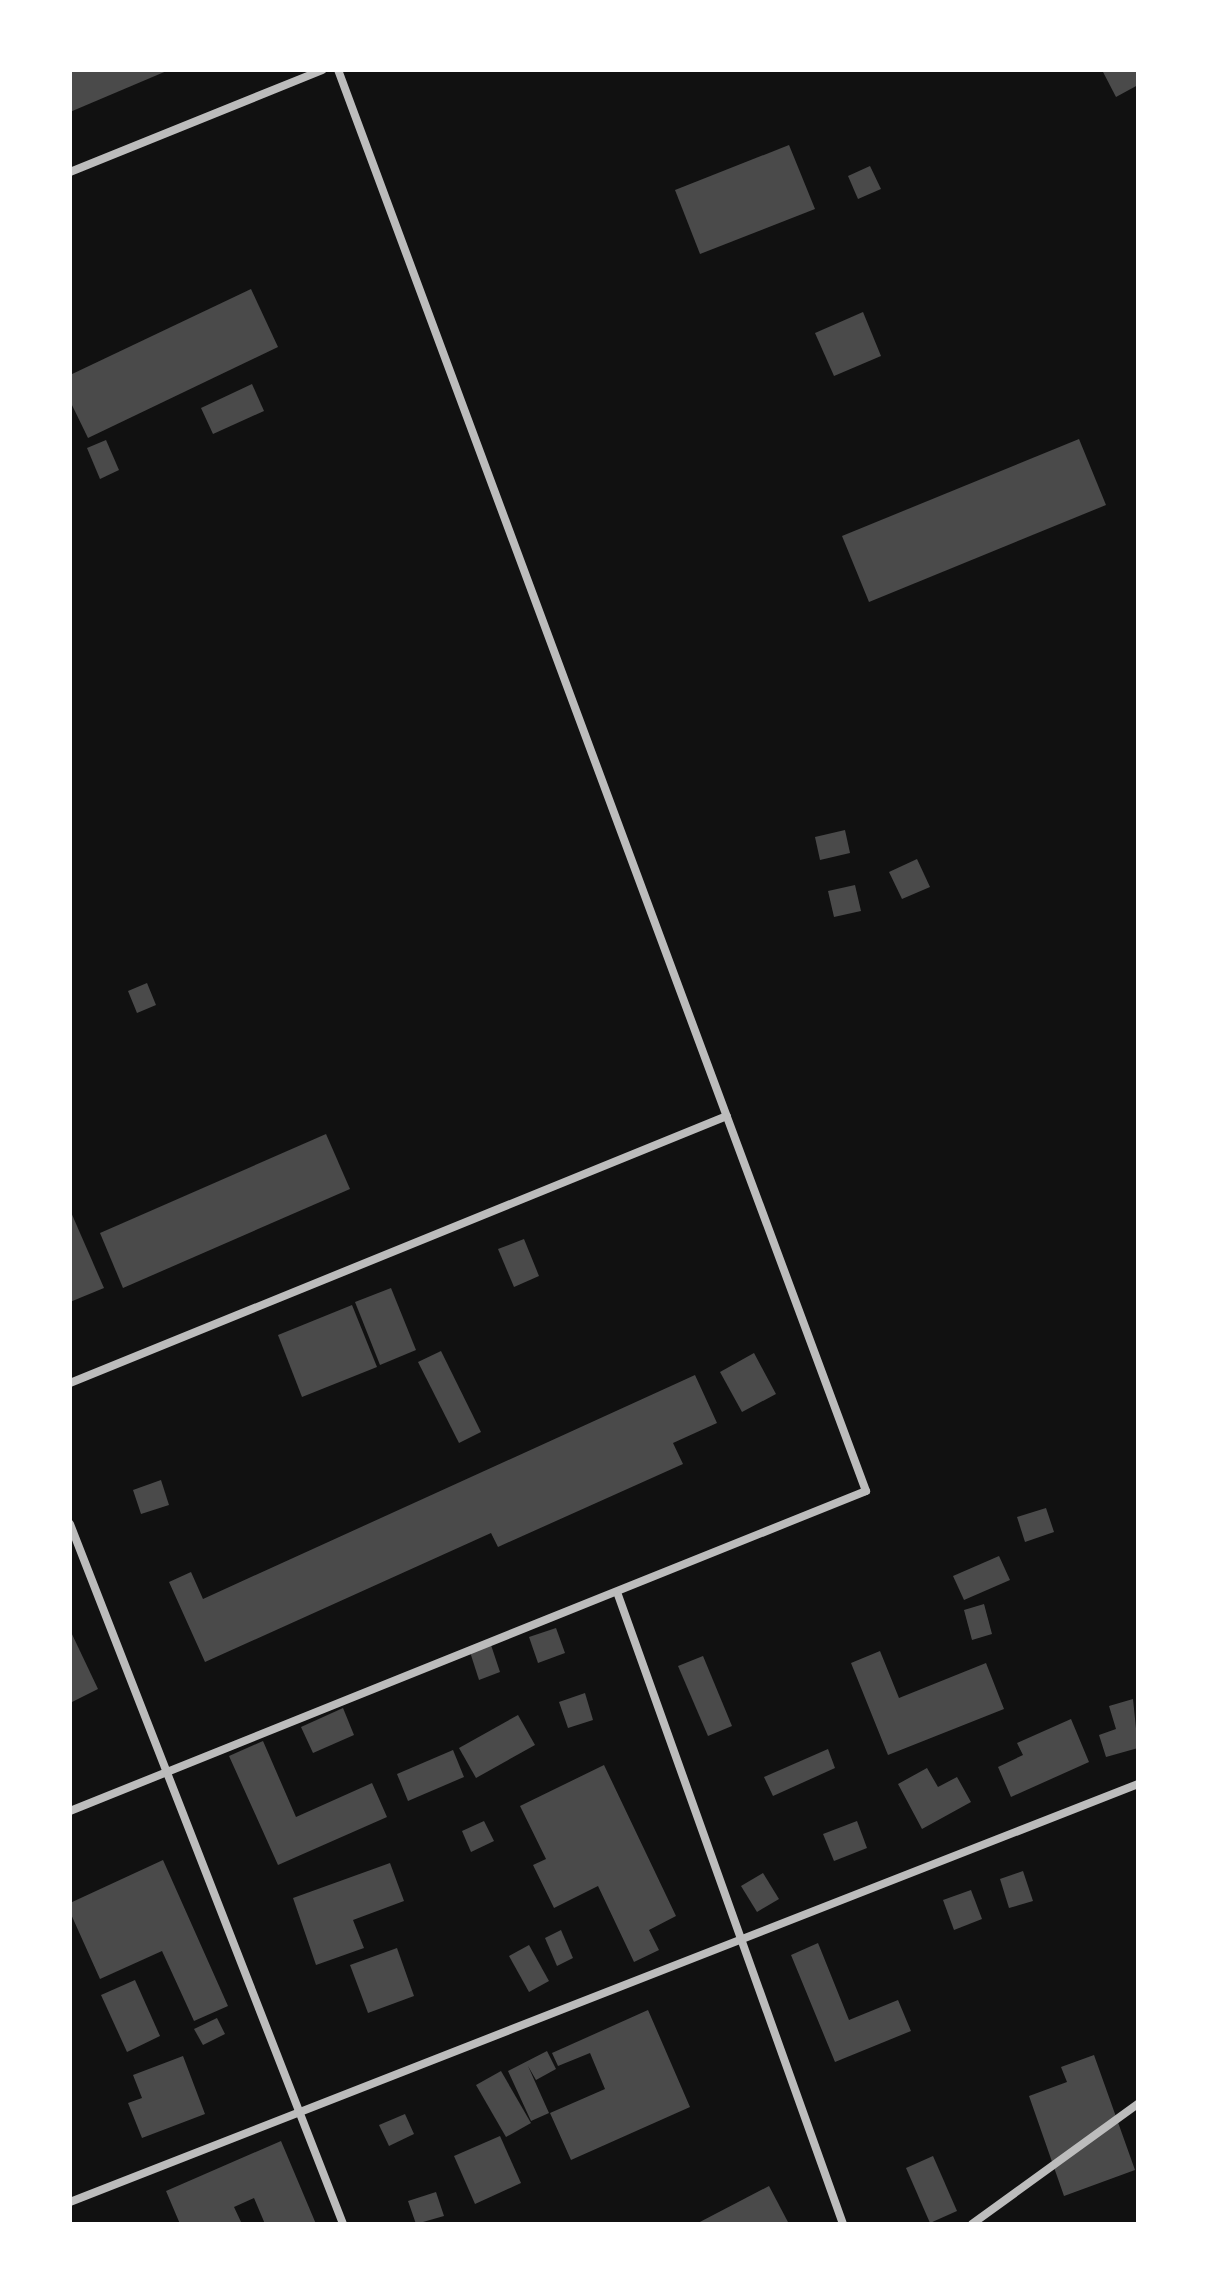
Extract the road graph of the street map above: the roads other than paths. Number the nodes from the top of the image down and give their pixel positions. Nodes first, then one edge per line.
1 (322, 70) edge
2 (338, 70) edge
3 (70, 172) edge
4 (727, 1116) junction
5 (70, 1383) edge
6 (70, 1524) edge
7 (617, 1592) junction
8 (167, 1772) junction
9 (1138, 1784) edge
10 (70, 1811) edge
11 (741, 1938) junction
12 (1138, 2104) edge
13 (298, 2109) junction
14 (70, 2202) edge
15 (343, 2224) edge
16 (843, 2224) edge
17 (972, 2224) edge

1 - 3 street
2 - 4 street
4 - 5 street
4 - 7 street
6 - 8 street
7 - 8 street
7 - 11 street
8 - 10 street
8 - 13 street
9 - 11 street
11 - 13 street
11 - 16 street
12 - 17 street
13 - 14 street
13 - 15 street

